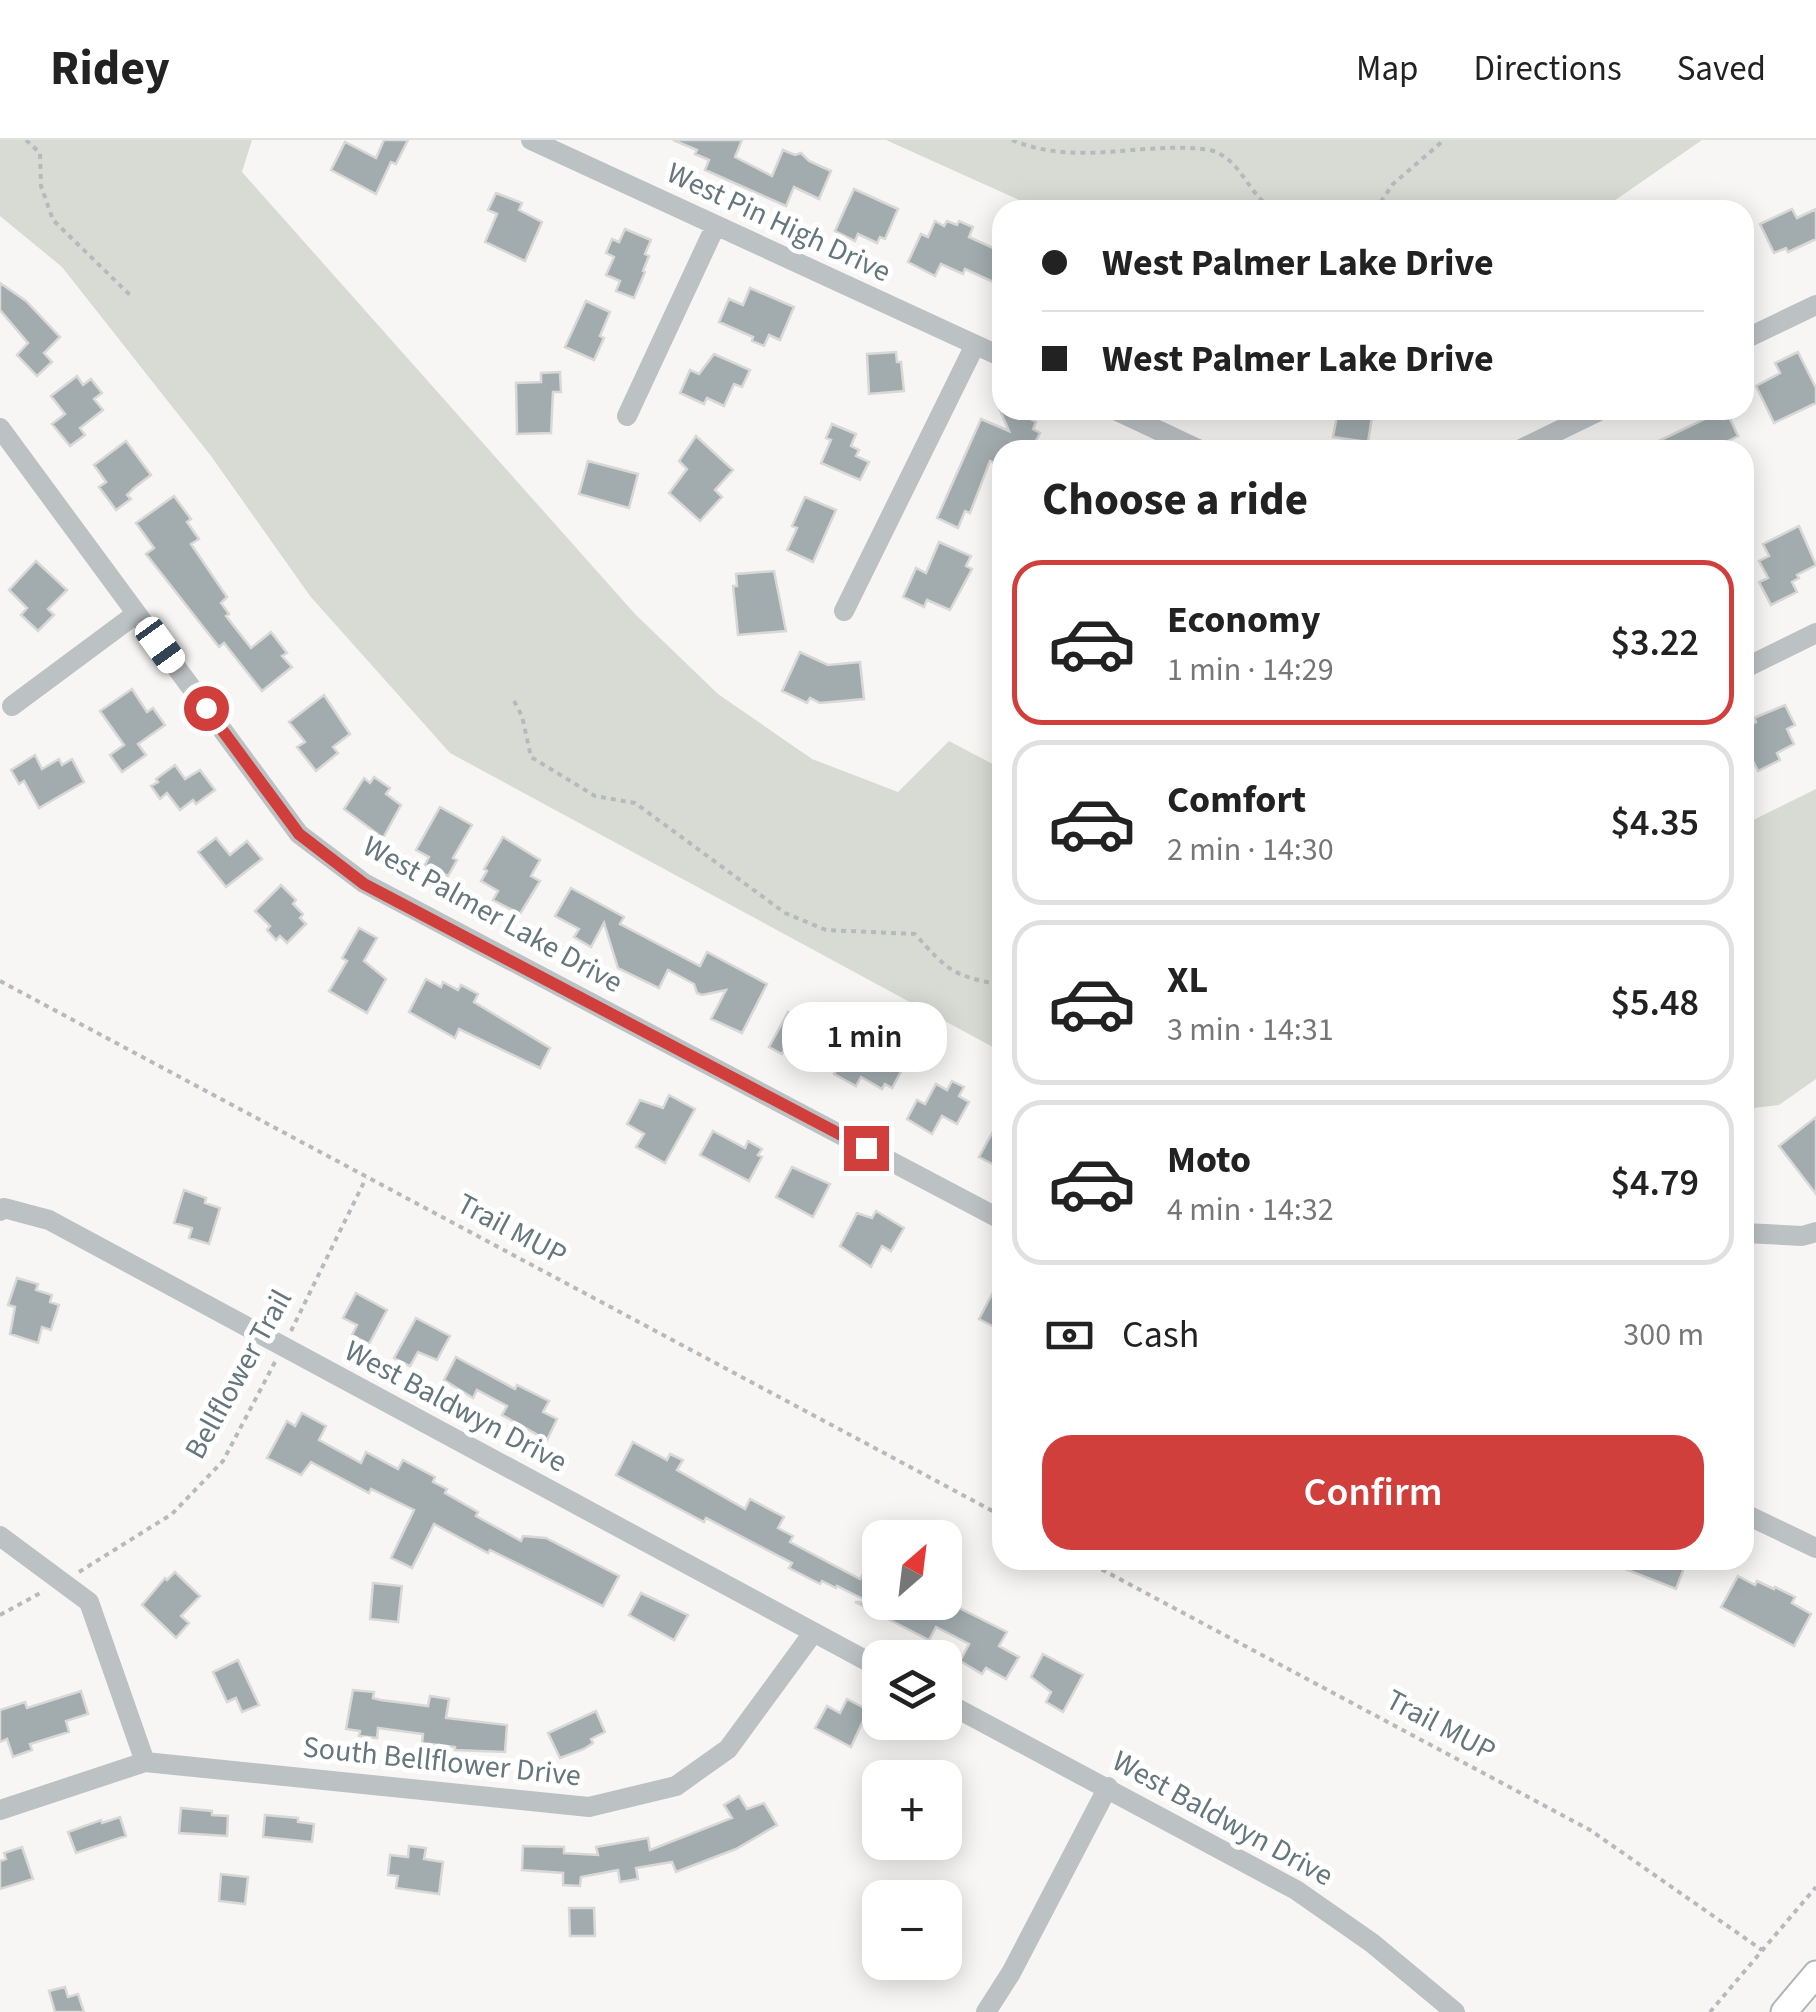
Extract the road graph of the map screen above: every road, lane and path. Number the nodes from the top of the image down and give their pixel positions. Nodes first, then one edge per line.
1 (26, 140) edge
2 (530, 140) edge
3 (1012, 140) edge
4 (1444, 140) edge
5 (1261, 200) edge
6 (1382, 200) edge
7 (715, 227) junction
8 (130, 295) dead end
9 (1816, 304) edge
10 (1754, 335) edge
11 (975, 345) junction
12 (992, 353) edge
13 (627, 416) dead end
14 (1136, 420) edge
15 (1581, 420) edge
16 (0, 428) edge
17 (1179, 440) edge
18 (1540, 440) edge
19 (844, 611) dead end
20 (136, 614) junction
21 (1816, 633) edge
22 (1754, 664) edge
23 (514, 701) dead end
24 (12, 706) dead end
25 (0, 982) edge
26 (992, 983) edge
27 (367, 1177) junction
28 (0, 1210) edge
29 (992, 1215) edge
30 (1816, 1232) edge
31 (1754, 1233) edge
32 (284, 1346) junction
33 (992, 1511) edge
34 (1754, 1518) edge
35 (0, 1536) edge
36 (1813, 1543) edge
37 (1103, 1570) edge
38 (63, 1582) junction
39 (0, 1615) edge
40 (813, 1634) junction
41 (862, 1659) edge
42 (962, 1711) edge
43 (145, 1762) junction
44 (1108, 1787) junction
45 (0, 1810) edge
46 (1816, 1887) edge
47 (1762, 1950) junction
48 (1816, 1974) edge
49 (986, 2012) edge
50 (1455, 2012) edge
51 (1710, 2012) edge
52 (1784, 2012) edge

1 - 8 path
2 - 7 street, West Pin High Drive
3 - 5 path
4 - 6 path
7 - 11 street, West Pin High Drive
7 - 13 street
9 - 10 street
11 - 12 street, West Pin High Drive
11 - 19 street
14 - 17 street
15 - 18 street
16 - 20 street, West Palmer Lake Drive
20 - 24 street
20 - 29 street, West Palmer Lake Drive
21 - 22 street
23 - 26 path
25 - 27 path, Trail MUP
27 - 32 path, Bellflower Trail
27 - 33 path, Trail MUP
28 - 32 street, West Baldwyn Drive
30 - 31 street
32 - 38 path, Bellflower Trail
32 - 40 street, West Baldwyn Drive
34 - 36 street
35 - 38 street
37 - 47 path, Trail MUP
38 - 39 path, Bellflower Trail
38 - 43 street
40 - 41 street, West Baldwyn Drive
40 - 43 street, South Bellflower Drive
42 - 44 street, West Baldwyn Drive
43 - 45 street, South Bellflower Drive
44 - 49 street
44 - 50 street, West Baldwyn Drive
46 - 47 path
47 - 51 path
48 - 52 main road

